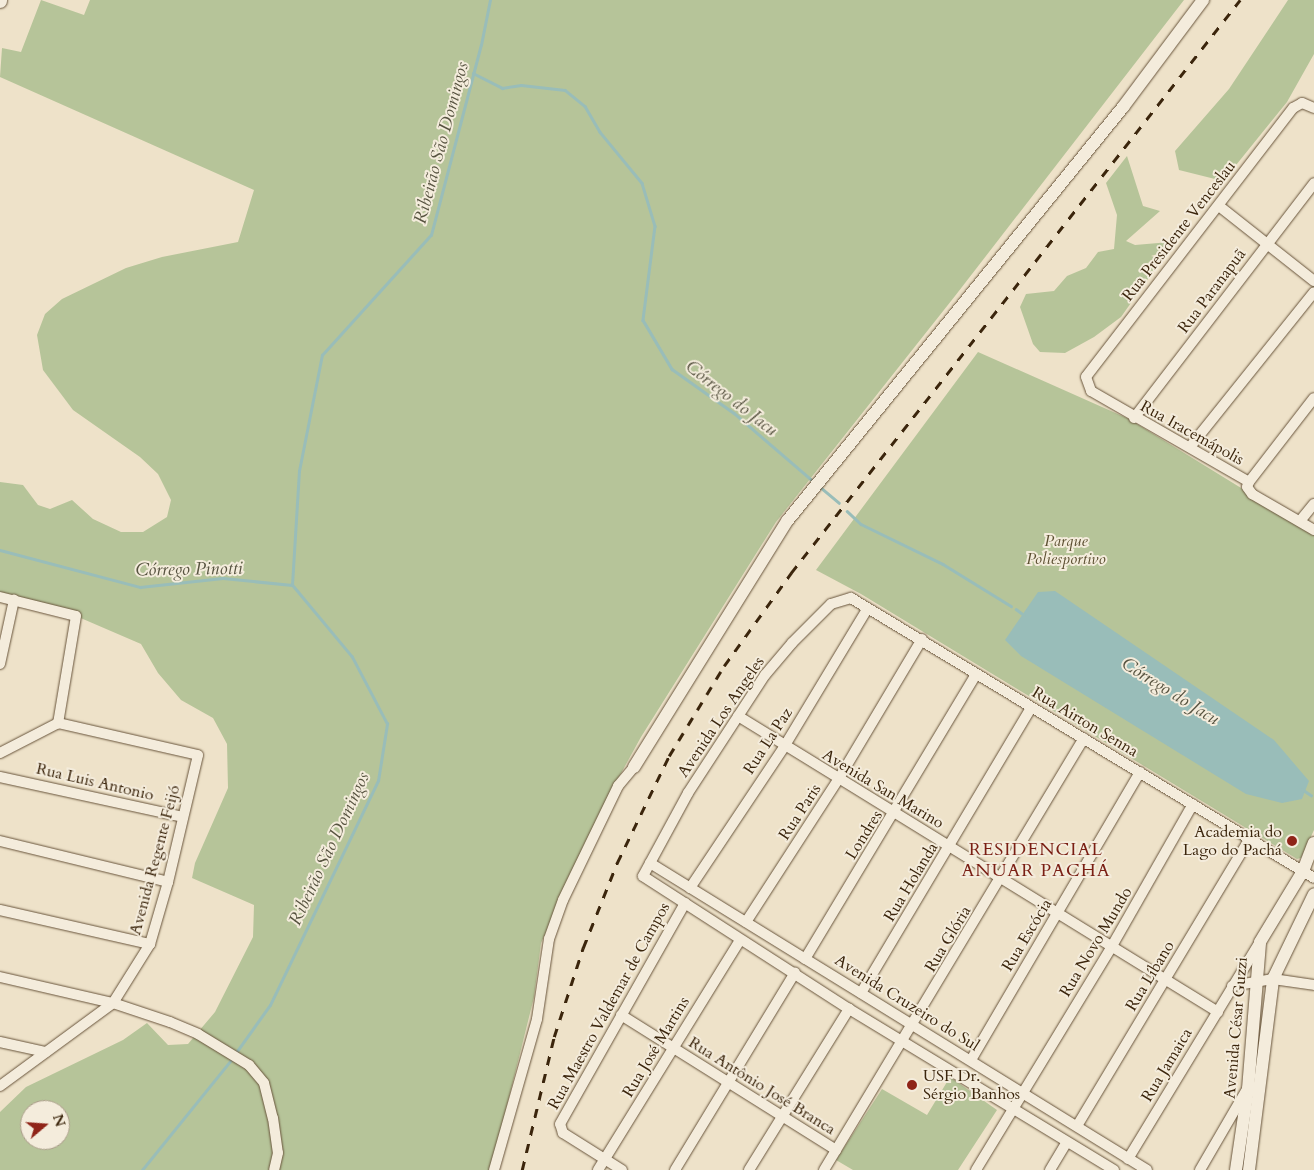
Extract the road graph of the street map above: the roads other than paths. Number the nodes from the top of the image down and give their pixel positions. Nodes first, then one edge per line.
1 (1203, 0) edge
2 (1314, 108) edge
3 (1314, 183) edge
4 (1219, 206) junction
5 (1267, 243) junction
6 (1314, 281) edge
7 (1314, 292) edge
8 (1088, 371) joint
9 (1314, 398) edge
10 (1134, 418) junction
11 (1190, 447) junction
12 (1249, 482) junction
13 (1314, 504) edge
14 (1300, 521) junction
15 (1314, 530) edge
16 (0, 597) edge
17 (851, 598) joint
18 (14, 600) junction
19 (868, 608) junction
20 (922, 639) junction
21 (0, 664) edge
22 (976, 674) junction
23 (1031, 708) junction
24 (738, 716) junction
25 (58, 722) junction
26 (1084, 738) junction
27 (784, 747) junction
28 (0, 753) edge
29 (634, 767) joint
30 (1140, 772) junction
31 (0, 777) edge
32 (838, 780) junction
33 (1193, 804) junction
34 (894, 814) junction
35 (182, 817) junction
36 (1249, 840) junction
37 (0, 841) edge
38 (1314, 843) edge
39 (950, 846) junction
40 (650, 863) junction
41 (1309, 875) edge
42 (1002, 880) junction
43 (168, 882) junction
44 (690, 888) junction
45 (1314, 894) edge
46 (684, 903) junction
47 (0, 910) edge
48 (1058, 913) junction
49 (746, 922) junction
50 (740, 940) junction
51 (1260, 942) junction
52 (150, 944) junction
53 (1112, 946) junction
54 (805, 959) junction
55 (1257, 961) junction
56 (1278, 966) junction
57 (795, 973) junction
58 (0, 977) edge
59 (1166, 979) junction
60 (1273, 979) junction
61 (1256, 982) junction
62 (1314, 985) edge
63 (1232, 986) junction
64 (861, 993) junction
65 (113, 1003) junction
66 (849, 1009) junction
67 (1218, 1012) junction
68 (621, 1015) junction
69 (913, 1025) junction
70 (904, 1041) junction
71 (0, 1042) edge
72 (673, 1048) junction
73 (46, 1052) junction
74 (971, 1060) junction
75 (728, 1082) junction
76 (0, 1086) edge
77 (1248, 1089) junction
78 (1023, 1093) junction
79 (1013, 1110) junction
80 (782, 1116) junction
81 (1077, 1126) junction
82 (1066, 1143) junction
83 (836, 1150) junction
84 (1128, 1158) junction
85 (605, 1159) junction
86 (274, 1170) edge
87 (494, 1170) edge
88 (598, 1170) edge
89 (622, 1170) edge
90 (674, 1170) edge
91 (749, 1170) edge
92 (824, 1170) edge
93 (976, 1170) edge
94 (1050, 1170) edge
95 (1114, 1170) edge
96 (1147, 1170) edge
97 (1200, 1170) edge
98 (1236, 1170) edge
99 (1248, 1170) edge

1 - 29 street
2 - 4 street, Rua Presidente Venceslau
3 - 5 street, Rua Paranapuã
4 - 5 street
4 - 8 street, Rua Presidente Venceslau
5 - 6 street
5 - 10 street, Rua Paranapuã
7 - 11 street
8 - 10 street, Rua Iracemápolis
9 - 12 street
10 - 11 street, Rua Iracemápolis
11 - 12 street, Rua Iracemápolis
12 - 14 street, Rua Iracemápolis
13 - 14 street
14 - 15 street, Rua Iracemápolis
16 - 18 street
17 - 19 street, Rua Airton Senna
17 - 24 street, Avenida Los Angeles
18 - 21 street
18 - 25 street
19 - 20 street, Rua Airton Senna
19 - 27 street, Rua La Paz
20 - 22 street, Rua Airton Senna
20 - 32 street, Rua Paris
22 - 23 street, Rua Airton Senna
22 - 34 street, Londres
23 - 26 street, Rua Airton Senna
23 - 39 street, Rua Holanda
24 - 27 street, Avenida San Marino
24 - 40 street, Avenida Los Angeles
25 - 28 street
25 - 35 street, Avenida Regente Feijó
26 - 30 street, Rua Airton Senna
26 - 42 street, Rua Glória
27 - 32 street, Avenida San Marino
27 - 44 street, Rua La Paz
29 - 87 street
30 - 33 street, Rua Airton Senna
30 - 48 street, Rua Escócia
31 - 35 street, Rua Luis Antonio
32 - 34 street, Avenida San Marino
32 - 49 street, Rua Paris
33 - 36 street, Rua Airton Senna
33 - 53 street, Rua Novo Mundo
34 - 39 street, Avenida San Marino
34 - 54 street, Londres
35 - 43 street, Avenida Regente Feijó
36 - 41 street, Rua Airton Senna
36 - 59 street, Rua Líbano
37 - 43 street
38 - 41 street, Avenida César Guzzi
39 - 42 street, Avenida San Marino
39 - 64 street, Rua Holanda
40 - 44 street, Avenida Cruzeiro do Sul
40 - 46 street, Avenida Los Angeles
41 - 51 street, Avenida César Guzzi
42 - 48 street, Avenida San Marino
42 - 69 street, Rua Glória
43 - 52 street, Avenida Regente Feijó
44 - 49 street, Avenida Cruzeiro do Sul
45 - 56 street, Avenida César Guzzi
46 - 50 street
46 - 68 street, Rua Maestro Valdemar de Campos
47 - 52 street
48 - 53 street, Avenida San Marino
48 - 74 street, Rua Escócia
49 - 54 street, Avenida Cruzeiro do Sul
50 - 57 street
50 - 72 street, Rua José Martins
51 - 55 street, Avenida César Guzzi
51 - 63 street, Rua Jamaica
52 - 65 street, Avenida Regente Feijó
53 - 59 street, Avenida San Marino
53 - 78 street, Rua Novo Mundo
54 - 64 street, Avenida Cruzeiro do Sul
55 - 56 street
55 - 61 street, Avenida César Guzzi
56 - 60 street, Avenida César Guzzi
57 - 66 street
57 - 75 street
58 - 65 street
59 - 67 street, Avenida San Marino
59 - 81 street, Rua Líbano
60 - 61 street
60 - 62 street
60 - 99 street, Avenida César Guzzi
61 - 63 street
61 - 77 street, Avenida César Guzzi
63 - 67 street, Rua Jamaica
64 - 69 street, Avenida Cruzeiro do Sul
65 - 73 street, Avenida Regente Feijó
65 - 86 street
66 - 70 street
66 - 80 street
67 - 84 street, Rua Jamaica
68 - 72 street, Rua Antônio José Branca
68 - 85 street, Rua Maestro Valdemar de Campos
69 - 70 street, Rua Glória
69 - 74 street, Avenida Cruzeiro do Sul
70 - 79 street
70 - 83 street, Rua Glória
71 - 73 street
72 - 75 street, Rua Antônio José Branca
72 - 85 street, Rua José Martins
73 - 76 street, Avenida Regente Feijó
74 - 78 street, Avenida Cruzeiro do Sul
75 - 80 street, Rua Antônio José Branca
75 - 90 street
77 - 97 street
77 - 98 street, Avenida César Guzzi
78 - 79 street, Rua Novo Mundo
78 - 81 street, Avenida Cruzeiro do Sul
79 - 82 street
79 - 93 street, Rua Novo Mundo
80 - 83 street, Rua Antônio José Branca
80 - 91 street
81 - 84 street, Avenida Cruzeiro do Sul
82 - 94 street
82 - 95 street
83 - 92 street, Rua Glória
84 - 96 street, Avenida Cruzeiro do Sul
85 - 88 street, Rua José Martins
85 - 89 street

